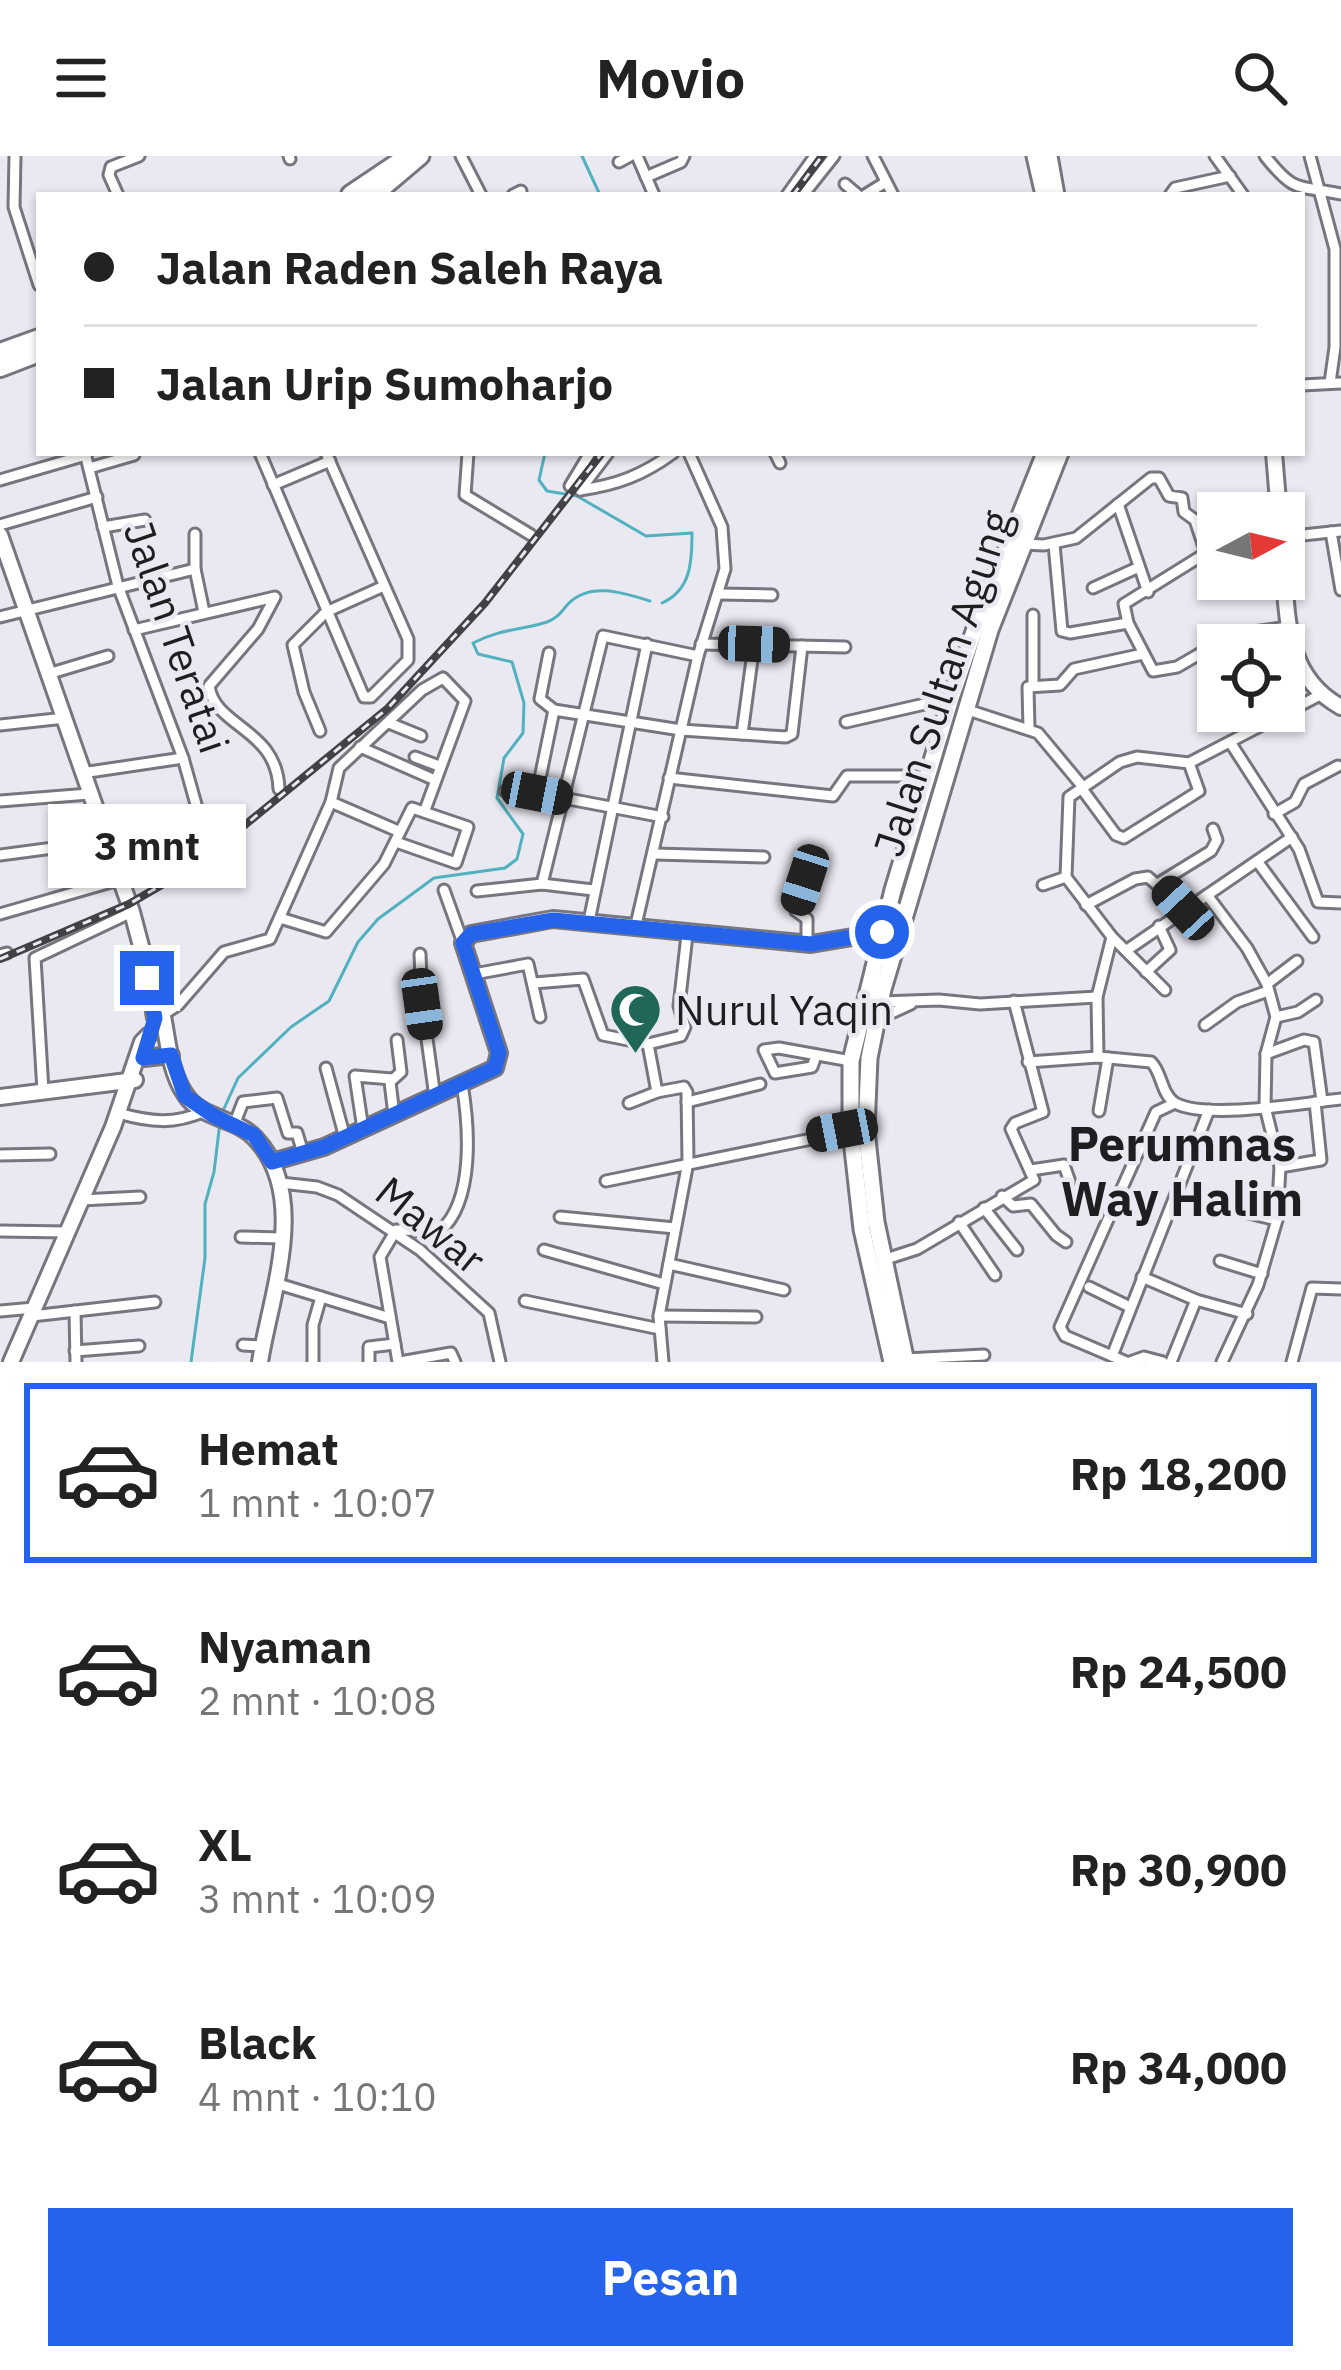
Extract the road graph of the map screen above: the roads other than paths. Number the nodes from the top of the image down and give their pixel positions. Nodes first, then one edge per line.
1 (16, 156) edge
2 (140, 156) edge
3 (409, 156) edge
4 (421, 156) edge
5 (461, 156) edge
6 (634, 156) edge
7 (684, 156) edge
8 (815, 156) edge
9 (834, 156) edge
10 (873, 156) edge
11 (1035, 156) edge
12 (1048, 156) edge
13 (1215, 156) edge
14 (1264, 156) edge
15 (1310, 156) edge
16 (619, 161) dead end
17 (1230, 176) junction
18 (646, 177) junction
19 (886, 182) junction
20 (845, 184) dead end
21 (374, 186) edge
22 (1316, 189) junction
23 (117, 192) edge
24 (479, 192) edge
25 (653, 192) edge
26 (789, 192) edge
27 (805, 192) edge
28 (857, 192) edge
29 (867, 192) edge
30 (891, 192) edge
31 (1043, 192) edge
32 (1055, 192) edge
33 (1172, 192) edge
34 (1241, 192) edge
35 (1341, 194) edge
36 (1338, 249) edge
37 (36, 276) edge
38 (1338, 327) edge
39 (36, 340) edge
40 (0, 353) edge
41 (36, 353) edge
42 (0, 367) edge
43 (1336, 383) edge
44 (1305, 385) edge
45 (78, 456) edge
46 (86, 456) edge
47 (131, 456) edge
48 (261, 456) edge
49 (469, 456) edge
50 (588, 456) edge
51 (606, 456) edge
52 (669, 456) edge
53 (694, 456) edge
54 (1044, 456) edge
55 (1059, 456) edge
56 (1274, 456) edge
57 (327, 457) edge
58 (89, 468) junction
59 (0, 480) edge
60 (273, 485) junction
61 (570, 486) dead end
62 (1277, 492) edge
63 (97, 497) junction
64 (1118, 504) junction
65 (145, 520) dead end
66 (0, 525) edge
67 (103, 527) junction
68 (1336, 532) edge
69 (195, 534) dead end
70 (0, 535) edge
71 (1305, 535) edge
72 (531, 536) dead end
73 (1022, 544) junction
74 (1054, 544) junction
75 (1139, 567) junction
76 (195, 569) junction
77 (118, 586) junction
78 (384, 586) junction
79 (1094, 588) dead end
80 (1341, 590) edge
81 (1148, 592) junction
82 (718, 594) junction
83 (772, 595) dead end
84 (326, 611) junction
85 (204, 612) junction
86 (28, 613) junction
87 (1033, 615) dead end
88 (0, 617) edge
89 (1128, 623) junction
90 (983, 628) junction
91 (134, 630) junction
92 (647, 644) junction
93 (754, 644) junction
94 (802, 646) junction
95 (845, 647) dead end
96 (699, 650) junction
97 (549, 653) dead end
98 (1143, 654) junction
99 (1197, 655) edge
100 (108, 656) dead end
101 (48, 674) junction
102 (1305, 674) edge
103 (1033, 685) junction
104 (1320, 695) junction
105 (958, 704) junction
106 (1341, 707) edge
107 (554, 710) junction
108 (584, 715) junction
109 (65, 718) junction
110 (632, 721) junction
111 (846, 722) dead end
112 (389, 723) junction
113 (0, 725) edge
114 (1029, 729) junction
115 (681, 730) junction
116 (320, 731) dead end
117 (742, 734) junction
118 (421, 736) dead end
119 (1230, 742) junction
120 (360, 747) junction
121 (415, 757) dead end
122 (183, 758) junction
123 (1189, 764) junction
124 (439, 766) junction
125 (1338, 766) edge
126 (82, 773) junction
127 (927, 776) junction
128 (670, 778) junction
129 (435, 780) junction
130 (1082, 788) junction
131 (279, 789) dead end
132 (505, 791) dead end
133 (537, 793) junction
134 (89, 794) junction
135 (562, 798) junction
136 (0, 801) edge
137 (331, 802) junction
138 (927, 805) junction
139 (613, 807) junction
140 (425, 810) junction
141 (1274, 814) junction
142 (663, 817) junction
143 (1213, 829) dead end
144 (397, 836) junction
145 (1292, 837) junction
146 (106, 841) junction
147 (655, 854) junction
148 (0, 855) edge
149 (764, 857) dead end
150 (1257, 860) junction
151 (1066, 877) junction
152 (118, 880) junction
153 (805, 880) dead end
154 (1159, 883) junction
155 (542, 884) junction
156 (1043, 885) dead end
157 (444, 890) dead end
158 (593, 890) junction
159 (477, 891) dead end
160 (1208, 895) junction
161 (1341, 903) edge
162 (1086, 905) junction
163 (1183, 908) junction
164 (131, 912) junction
165 (0, 914) edge
166 (280, 918) junction
167 (589, 921) junction
168 (1159, 926) junction
169 (635, 928) junction
170 (882, 932) junction
171 (687, 935) junction
172 (1112, 937) junction
173 (1313, 937) dead end
174 (463, 943) junction
175 (807, 944) junction
176 (1127, 950) junction
177 (420, 954) dead end
178 (1297, 961) dead end
179 (1146, 972) junction
180 (474, 974) junction
181 (534, 983) junction
182 (1268, 987) junction
183 (1165, 990) dead end
184 (877, 993) junction
185 (1097, 997) junction
186 (1316, 1000) dead end
187 (1014, 1001) junction
188 (911, 1004) junction
189 (159, 1016) junction
190 (540, 1017) dead end
191 (1276, 1017) junction
192 (876, 1020) junction
193 (1205, 1025) dead end
194 (148, 1035) junction
195 (397, 1040) dead end
196 (648, 1044) junction
197 (1266, 1054) junction
198 (171, 1055) junction
199 (816, 1056) junction
200 (143, 1058) junction
201 (1103, 1058) junction
202 (851, 1061) junction
203 (1028, 1062) junction
204 (326, 1068) dead end
205 (392, 1079) junction
206 (129, 1084) junction
207 (462, 1084) junction
208 (760, 1084) dead end
209 (43, 1091) junction
210 (657, 1092) junction
211 (0, 1096) edge
212 (435, 1097) junction
213 (1341, 1099) edge
214 (687, 1102) junction
215 (1318, 1102) junction
216 (629, 1103) dead end
217 (1175, 1103) junction
218 (1264, 1107) junction
219 (1209, 1110) junction
220 (1099, 1111) dead end
221 (118, 1113) junction
222 (209, 1113) junction
223 (394, 1115) junction
224 (237, 1126) junction
225 (364, 1130) junction
226 (851, 1130) junction
227 (345, 1138) junction
228 (303, 1153) junction
229 (50, 1154) dead end
230 (0, 1156) edge
231 (272, 1162) junction
232 (688, 1162) junction
233 (1280, 1167) junction
234 (1031, 1170) junction
235 (606, 1181) dead end
236 (1070, 1182) dead end
237 (281, 1183) junction
238 (1002, 1196) junction
239 (140, 1197) dead end
240 (81, 1200) junction
241 (1203, 1202) dead end
242 (984, 1208) junction
243 (560, 1217) dead end
244 (1277, 1220) junction
245 (958, 1222) junction
246 (675, 1228) junction
247 (396, 1230) junction
248 (0, 1231) edge
249 (67, 1232) junction
250 (241, 1237) dead end
251 (281, 1238) junction
252 (1066, 1242) dead end
253 (544, 1250) dead end
254 (1017, 1250) dead end
255 (883, 1260) junction
256 (1220, 1261) dead end
257 (669, 1264) junction
258 (1341, 1272) edge
259 (1262, 1274) junction
260 (995, 1275) dead end
261 (1142, 1276) junction
262 (274, 1282) junction
263 (664, 1284) junction
264 (1089, 1287) dead end
265 (1338, 1288) edge
266 (784, 1289) dead end
267 (321, 1297) junction
268 (1196, 1300) junction
269 (525, 1301) dead end
270 (154, 1302) dead end
271 (1130, 1307) junction
272 (0, 1311) edge
273 (75, 1311) junction
274 (33, 1312) junction
275 (1247, 1314) junction
276 (659, 1316) junction
277 (756, 1317) dead end
278 (390, 1318) junction
279 (660, 1329) junction
280 (394, 1344) junction
281 (243, 1345) dead end
282 (140, 1346) dead end
283 (261, 1354) edge
284 (985, 1354) dead end
285 (1112, 1356) junction
286 (76, 1357) edge
287 (901, 1361) edge
288 (11, 1362) edge
289 (313, 1362) edge
290 (369, 1362) edge
291 (399, 1362) edge
292 (454, 1362) edge
293 (500, 1362) edge
294 (663, 1362) edge
295 (1128, 1362) edge
296 (1167, 1362) edge
297 (1222, 1362) edge
298 (1292, 1362) edge

1 - 37 street
2 - 23 street
3 - 21 highway
4 - 21 main road
5 - 24 street
6 - 16 street
6 - 18 street
7 - 18 street
8 - 26 street
9 - 27 street
10 - 19 street
11 - 31 main road
12 - 32 main road
13 - 17 street
14 - 22 street
15 - 22 street
17 - 33 street
17 - 34 street
18 - 25 street
19 - 29 street
19 - 30 street
20 - 28 street
22 - 35 street
22 - 36 street
36 - 38 street
38 - 43 street
39 - 40 highway
41 - 42 highway
43 - 44 street
45 - 59 street
46 - 58 street, Jalan Teratai
47 - 58 street
48 - 60 street
49 - 72 street
50 - 61 street
51 - 52 street
53 - 82 street
54 - 90 main road, Jalan Sultan Agung
55 - 73 main road, Jalan Sultan Agung
56 - 62 main road
57 - 60 street
57 - 78 street
58 - 63 street, Jalan Teratai
60 - 84 street
63 - 66 street
63 - 67 street, Jalan Teratai
64 - 74 street
64 - 75 street
64 - 81 street
65 - 67 street
67 - 77 street, Jalan Teratai
68 - 71 street
68 - 80 street
69 - 76 street
70 - 86 main road
73 - 74 street
73 - 90 main road, Jalan Sultan Agung
74 - 89 street
75 - 79 street
75 - 81 street
76 - 77 street
76 - 85 street
77 - 86 street
77 - 91 street, Jalan Teratai
78 - 84 street
78 - 84 street
81 - 89 street
82 - 83 street
82 - 96 street
84 - 116 street
85 - 91 street
85 - 131 street
86 - 88 street
86 - 101 main road
87 - 103 street
89 - 98 street
90 - 105 main road, Jalan Sultan Agung
91 - 122 street, Jalan Teratai
92 - 96 street
92 - 108 street
92 - 110 street
93 - 94 street
93 - 96 street
93 - 117 street
94 - 95 street
94 - 117 street
96 - 115 street
97 - 107 street
98 - 99 street
98 - 103 street
100 - 101 street
101 - 109 main road
102 - 104 main road
103 - 114 street
104 - 106 main road
104 - 119 street
105 - 111 street
105 - 114 street
105 - 127 main road, Jalan Sultan Agung
105 - 138 main road, Jalan Sultan Agung
107 - 108 street
107 - 133 street
108 - 110 street
108 - 135 street
109 - 113 street
109 - 126 main road
110 - 115 street
110 - 139 street
112 - 118 street
112 - 120 street
112 - 124 street
114 - 130 street
115 - 117 street
115 - 128 street
119 - 123 street
119 - 141 street
120 - 129 street
120 - 137 street
121 - 124 street
122 - 126 street
122 - 146 street, Jalan Teratai
123 - 130 street
123 - 130 street
124 - 129 street
125 - 141 street
126 - 134 main road
127 - 128 street
127 - 138 main road, Jalan Sultan Agung
128 - 142 street
129 - 140 street
130 - 151 street
132 - 133 street
133 - 135 street
134 - 136 street
134 - 146 main road
135 - 139 street
135 - 155 street
137 - 144 street
137 - 166 street
138 - 170 main road, Jalan Sultan Agung
138 - 184 main road, Jalan Sultan Agung
139 - 142 street
139 - 158 street
140 - 144 street
140 - 144 street
141 - 145 street
142 - 147 street
143 - 154 street
144 - 166 street
145 - 150 street
145 - 161 street
146 - 148 street
146 - 152 main road
147 - 149 street
147 - 169 street
150 - 160 street
150 - 173 street
151 - 156 street
151 - 162 street
152 - 164 main road
152 - 165 street
153 - 175 street
154 - 162 street
154 - 163 street
155 - 158 street
155 - 159 street
157 - 174 street
158 - 167 street
160 - 163 street
160 - 182 street
162 - 172 street
163 - 168 street
164 - 189 main road
164 - 209 street
166 - 189 street
167 - 169 main road
167 - 174 main road
168 - 176 street
168 - 179 street
169 - 171 main road
170 - 175 main road
170 - 184 main road, Jalan Sultan Agung
171 - 175 main road
171 - 196 street
172 - 176 street
172 - 185 street
174 - 180 main road
176 - 179 street
177 - 212 street
178 - 182 street
179 - 183 street
180 - 181 street
180 - 207 main road
181 - 190 street
181 - 196 street
182 - 191 street
182 - 193 street
184 - 188 street
184 - 192 main road, Jalan Sultan Agung
184 - 202 main road, Jalan Sultan Agung
185 - 187 street
185 - 201 street
186 - 191 street
187 - 188 street
187 - 203 street
188 - 192 street
189 - 194 main road
189 - 198 main road
191 - 197 street
192 - 255 main road, Jalan Sultan Agung
194 - 200 main road
194 - 206 main road
195 - 205 street
196 - 210 street
197 - 215 street
197 - 218 street
198 - 200 main road
198 - 222 main road
199 - 199 street
199 - 202 street
200 - 206 main road
201 - 203 street
201 - 217 street
201 - 220 street
202 - 226 main road, Jalan Sultan Agung
203 - 234 street
204 - 227 street
205 - 223 street
205 - 225 street
206 - 209 main road
206 - 221 main road
207 - 212 main road
207 - 247 street
208 - 214 street
209 - 211 main road
210 - 214 street
210 - 216 street
212 - 223 main road
213 - 215 street
214 - 232 street
215 - 218 street
215 - 233 street
217 - 219 street
217 - 285 street
218 - 219 street
218 - 233 street
219 - 261 street
221 - 222 street
221 - 240 main road
222 - 224 main road
223 - 225 main road
224 - 228 street
224 - 231 main road
225 - 227 main road
226 - 232 street
226 - 287 main road, Jalan Sultan Agung
227 - 228 main road
228 - 231 main road
229 - 230 street
231 - 237 main road
232 - 235 street
232 - 246 street
233 - 244 street
234 - 236 street
234 - 238 street
237 - 247 street, Mawar
237 - 251 main road
238 - 242 street
238 - 252 street
239 - 240 street
240 - 249 main road
241 - 244 street
242 - 245 street
242 - 254 street
243 - 246 street
244 - 259 street
245 - 255 street
245 - 260 street
246 - 257 street
247 - 278 street
247 - 293 street, Mawar
248 - 249 street
249 - 274 main road
250 - 251 street
251 - 262 main road
253 - 263 street
255 - 287 main road, Jalan Sultan Agung
256 - 259 street
257 - 263 street
257 - 266 street
258 - 265 street
259 - 275 street
261 - 268 street
261 - 271 street
262 - 267 street
262 - 283 main road
263 - 276 street
264 - 271 street
265 - 298 street
267 - 278 street
267 - 289 street
268 - 275 street
268 - 296 street
269 - 279 street
270 - 273 street
271 - 285 street
272 - 274 street
273 - 274 street
273 - 286 street
274 - 288 main road
275 - 297 street
276 - 277 street
276 - 279 street
278 - 280 street
279 - 294 street
280 - 290 street
280 - 291 street
281 - 283 street
282 - 286 street
284 - 287 street
285 - 295 street
291 - 292 street
295 - 296 street

